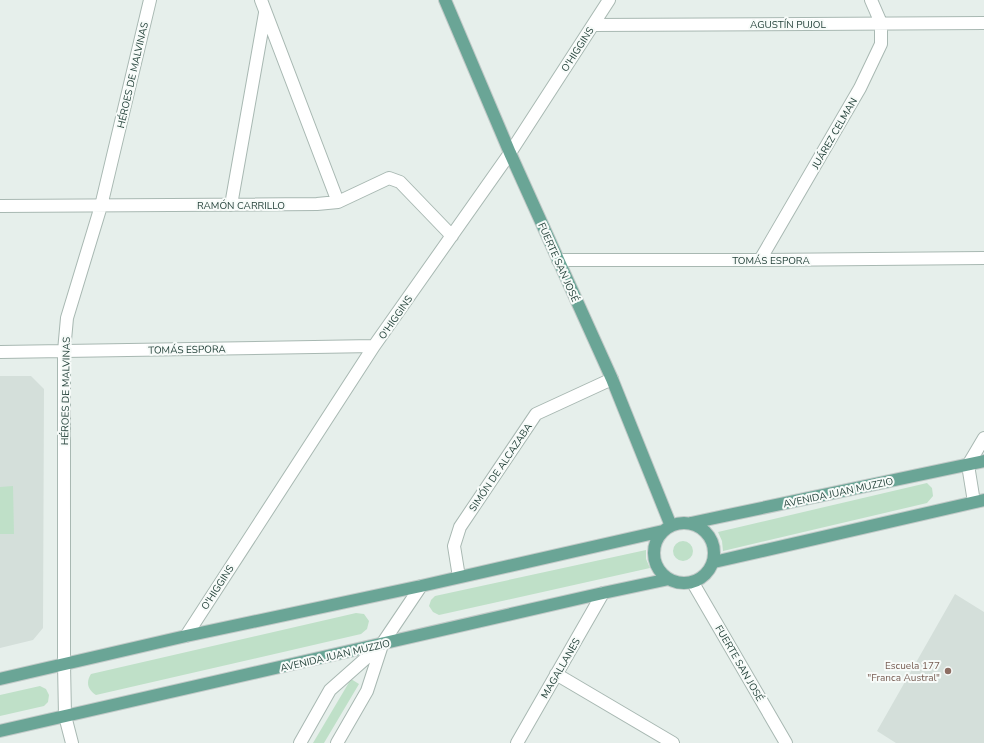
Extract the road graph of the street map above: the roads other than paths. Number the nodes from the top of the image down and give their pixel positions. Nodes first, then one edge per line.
1 (150, 0) edge
2 (261, 0) edge
3 (445, 0) edge
4 (608, 0) edge
5 (871, 0) edge
6 (265, 12) junction
7 (984, 23) edge
8 (881, 24) junction
9 (593, 25) junction
10 (510, 153) junction
11 (338, 202) junction
12 (231, 205) junction
13 (0, 206) edge
14 (100, 206) junction
15 (452, 236) junction
16 (984, 258) edge
17 (558, 260) junction
18 (760, 260) junction
19 (374, 346) junction
20 (64, 351) junction
21 (0, 352) edge
22 (612, 378) junction
23 (984, 438) edge
24 (984, 461) edge
25 (968, 465) junction
26 (979, 501) edge
27 (691, 523) junction
28 (667, 528) junction
29 (714, 562) junction
30 (459, 577) junction
31 (669, 579) junction
32 (693, 583) junction
33 (421, 586) junction
34 (603, 593) junction
35 (186, 636) junction
36 (382, 644) junction
37 (64, 664) junction
38 (556, 674) junction
39 (0, 679) edge
40 (65, 716) junction
41 (0, 731) edge
42 (72, 743) edge
43 (300, 743) edge
44 (337, 743) edge
45 (517, 743) edge
46 (673, 743) edge
47 (786, 743) edge

1 - 14 street, HÉROES DE MALVINAS
2 - 6 street
3 - 10 main road, FUERTE SAN JOSÉ
4 - 9 street, O'HIGGINS
5 - 8 street, JUÁREZ CELMAN
6 - 11 street
6 - 12 street
7 - 8 street, AGUSTÍN PUJOL
8 - 9 street, AGUSTÍN PUJOL
8 - 18 street, JUÁREZ CELMAN
9 - 10 street, O'HIGGINS
10 - 15 street, O'HIGGINS
10 - 17 main road, FUERTE SAN JOSÉ
11 - 12 street, RAMÓN CARRILLO
11 - 15 street, RAMÓN CARRILLO
12 - 14 street, RAMÓN CARRILLO
13 - 14 street, RAMÓN CARRILLO
14 - 20 street, HÉROES DE MALVINAS
15 - 19 street, O'HIGGINS
16 - 18 street, TOMÁS ESPORA
17 - 18 street, TOMÁS ESPORA
17 - 22 main road, FUERTE SAN JOSÉ
19 - 20 street, TOMÁS ESPORA
19 - 35 street, O'HIGGINS
20 - 21 street, TOMÁS ESPORA
20 - 37 street, HÉROES DE MALVINAS
22 - 28 main road, FUERTE SAN JOSÉ
22 - 30 street, SIMÓN DE ALCAZABA
23 - 25 street
24 - 25 main road, AVENIDA JUAN MUZZIO
25 - 26 street
25 - 27 main road, AVENIDA JUAN MUZZIO
26 - 29 main road
27 - 28 main road
27 - 29 main road
28 - 30 main road
28 - 31 main road
29 - 32 main road
30 - 33 main road
31 - 32 main road
31 - 34 main road, AVENIDA JUAN MUZZIO
32 - 47 street, FUERTE SAN JOSÉ
33 - 35 main road
33 - 36 street
34 - 36 main road, AVENIDA JUAN MUZZIO
34 - 38 street, MAGALLANES
35 - 37 main road
36 - 40 main road, AVENIDA JUAN MUZZIO
36 - 43 street
36 - 44 street
37 - 39 main road
37 - 40 street, HÉROES DE MALVINAS
38 - 45 street, MAGALLANES
38 - 46 street
40 - 41 main road, AVENIDA JUAN MUZZIO
40 - 42 street, HÉROES DE MALVINAS

